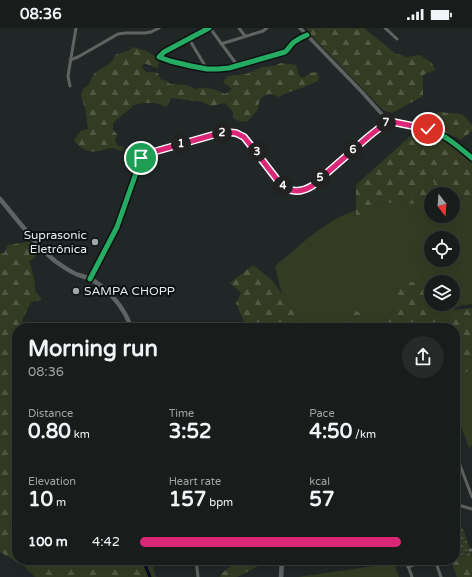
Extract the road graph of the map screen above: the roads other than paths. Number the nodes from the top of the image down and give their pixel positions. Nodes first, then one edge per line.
1 (76, 28) edge
2 (159, 28) edge
3 (209, 28) edge
4 (239, 28) edge
5 (267, 28) edge
6 (300, 28) edge
7 (385, 28) edge
8 (306, 35) junction
9 (245, 36) junction
10 (189, 39) junction
11 (397, 39) dead end
12 (221, 44) junction
13 (70, 60) junction
14 (237, 65) junction
15 (207, 69) junction
16 (70, 86) dead end
17 (388, 121) junction
18 (472, 158) edge
19 (0, 199) edge
20 (90, 279) junction
21 (129, 323) edge
22 (460, 465) edge
23 (472, 497) edge
24 (460, 505) edge
25 (472, 509) edge
26 (197, 565) edge
27 (282, 565) edge
28 (413, 565) edge
29 (437, 565) edge
30 (408, 567) joint
31 (198, 577) edge
32 (281, 577) edge
33 (412, 577) edge
34 (441, 577) edge

1 - 13 street
2 - 13 street
3 - 10 street
3 - 12 street
4 - 9 street
5 - 9 street
6 - 8 street
7 - 11 street
8 - 14 street
8 - 17 street
9 - 12 street
10 - 15 street
10 - 15 street
12 - 14 street
13 - 16 street
14 - 15 street
17 - 18 street
17 - 20 street
19 - 20 main road
20 - 21 main road
22 - 23 street
24 - 25 street
26 - 31 street
27 - 32 main road
28 - 30 street
29 - 34 street
30 - 33 street

